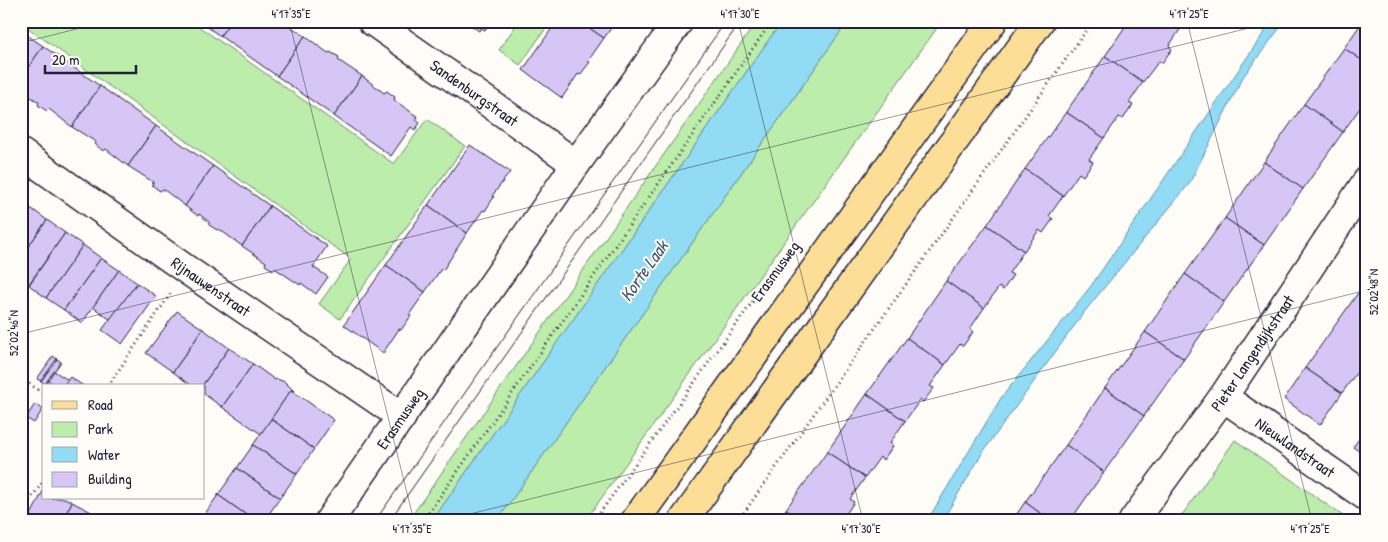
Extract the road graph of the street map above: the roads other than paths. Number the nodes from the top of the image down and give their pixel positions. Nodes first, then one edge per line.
1 (372, 21) edge
2 (678, 21) edge
3 (993, 21) edge
4 (1040, 21) edge
5 (21, 153) edge
6 (576, 164) junction
7 (1364, 192) edge
8 (1223, 397) junction
9 (402, 417) junction
10 (1367, 496) edge
11 (329, 521) edge
12 (635, 521) edge
13 (683, 521) edge
14 (1133, 521) edge

1 - 6 street, Sandenburgstraat
2 - 6 street, Erasmusweg
3 - 12 main road, Erasmusweg
4 - 13 main road
5 - 9 street, Rijnauwenstraat
6 - 9 street, Erasmusweg
7 - 8 street, Pieter Langendijkstraat
8 - 10 street, Nieuwlandstraat
8 - 14 street, Pieter Langendijkstraat
9 - 11 street, Erasmusweg

